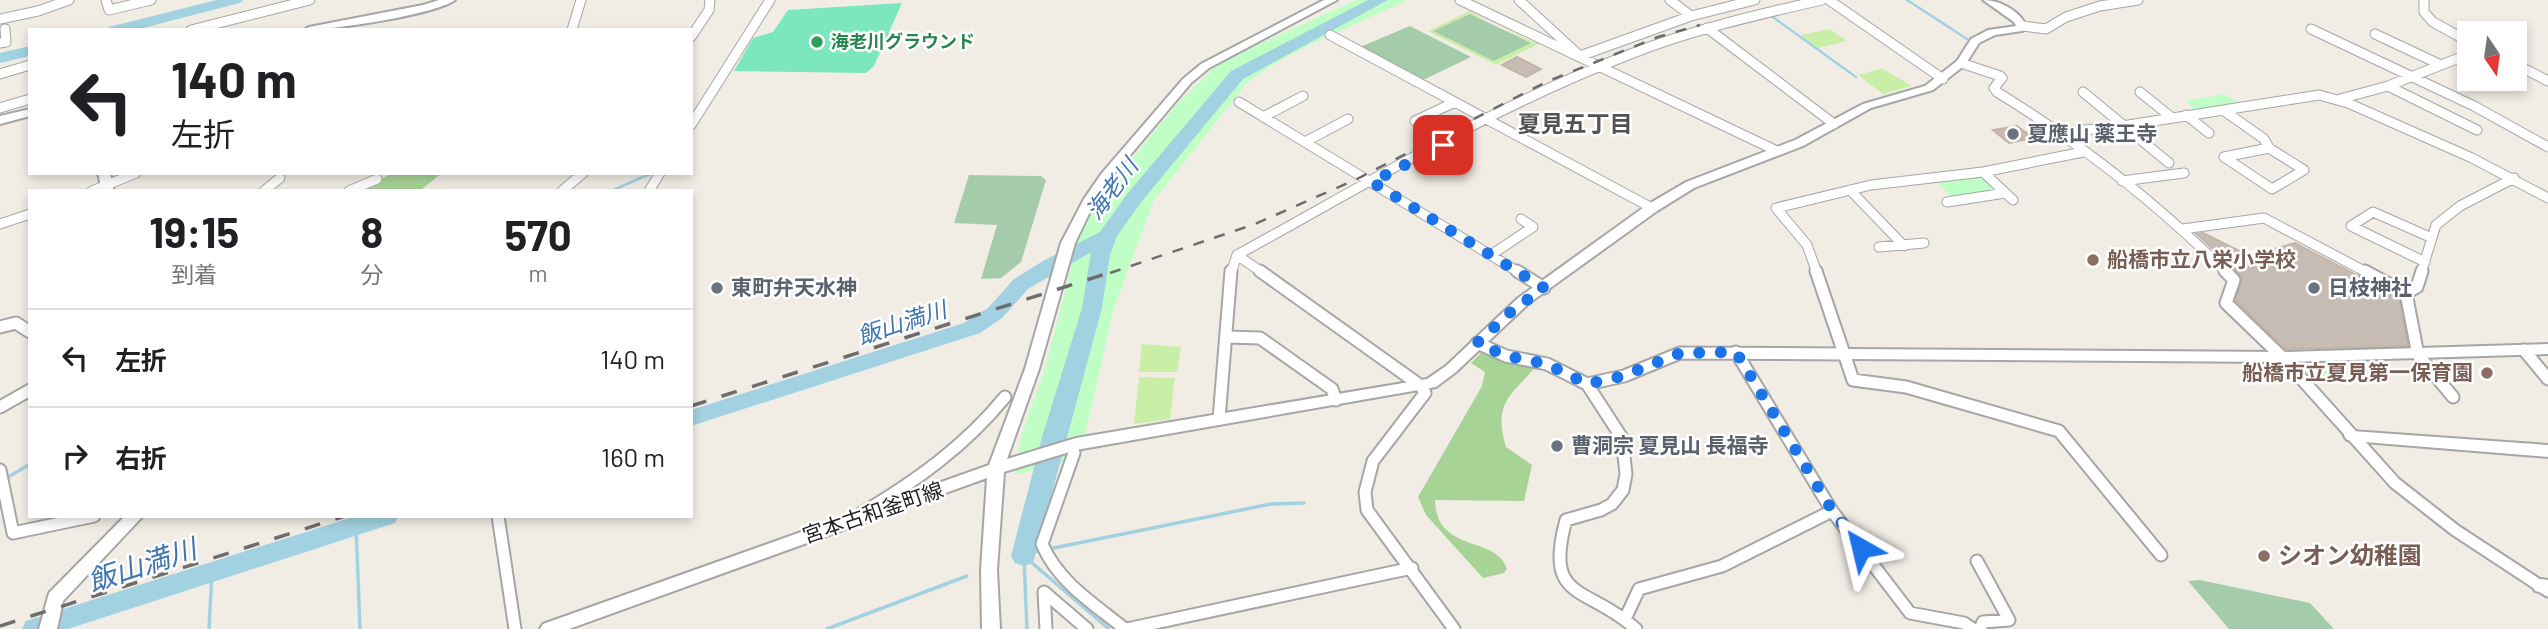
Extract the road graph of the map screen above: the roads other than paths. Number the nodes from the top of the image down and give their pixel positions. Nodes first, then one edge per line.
1 (69, 0) edge
2 (106, 0) edge
3 (151, 0) edge
4 (310, 0) edge
5 (450, 0) edge
6 (581, 0) edge
7 (710, 0) edge
8 (770, 0) edge
9 (1332, 0) edge
10 (1460, 0) edge
11 (1518, 0) edge
12 (1670, 0) edge
13 (1755, 0) edge
14 (1822, 0) edge
15 (1829, 0) edge
16 (1988, 0) edge
17 (2138, 0) edge
18 (2424, 0) edge
19 (1691, 16) junction
20 (0, 19) edge
21 (2023, 26) junction
22 (199, 28) edge
23 (320, 28) edge
24 (573, 28) edge
25 (1707, 28) junction
26 (5, 29) dead end
27 (2311, 29) dead end
28 (693, 34) edge
29 (2375, 34) dead end
30 (1330, 35) dead end
31 (2457, 35) edge
32 (0, 43) edge
33 (1580, 56) junction
34 (2457, 59) edge
35 (1961, 63) junction
36 (2441, 65) junction
37 (28, 66) edge
38 (1599, 66) junction
39 (2527, 71) edge
40 (0, 74) edge
41 (2409, 77) junction
42 (1943, 79) junction
43 (2548, 81) edge
44 (2388, 86) junction
45 (2083, 92) dead end
46 (2140, 92) dead end
47 (1303, 96) dead end
48 (2340, 99) junction
49 (28, 100) edge
50 (1239, 102) dead end
51 (1455, 102) junction
52 (0, 108) edge
53 (2223, 110) junction
54 (28, 113) edge
55 (2186, 115) junction
56 (1263, 117) junction
57 (2171, 117) junction
58 (1348, 119) dead end
59 (1490, 120) junction
60 (0, 121) edge
61 (1415, 121) dead end
62 (693, 122) edge
63 (1834, 124) junction
64 (2122, 126) junction
65 (2477, 130) dead end
66 (2057, 133) junction
67 (2209, 133) dead end
68 (1304, 142) junction
69 (2269, 148) junction
70 (2548, 148) edge
71 (1777, 151) junction
72 (2083, 152) junction
73 (2169, 163) dead end
74 (1983, 172) junction
75 (2184, 173) dead end
76 (130, 175) edge
77 (581, 175) edge
78 (280, 178) dead end
79 (2514, 178) junction
80 (377, 179) dead end
81 (2122, 181) junction
82 (1372, 182) junction
83 (106, 183) edge
84 (266, 189) edge
85 (354, 189) edge
86 (564, 189) edge
87 (1850, 190) junction
88 (2548, 198) edge
89 (1947, 202) dead end
90 (1652, 208) junction
91 (28, 215) edge
92 (1521, 219) dead end
93 (0, 225) edge
94 (2183, 229) junction
95 (2432, 238) junction
96 (1924, 243) dead end
97 (1904, 246) junction
98 (1879, 247) dead end
99 (1237, 255) junction
100 (1490, 255) junction
101 (2425, 261) junction
102 (1544, 288) junction
103 (2406, 293) junction
104 (0, 327) edge
105 (28, 331) edge
106 (1226, 337) junction
107 (1477, 343) junction
108 (2548, 349) edge
109 (2524, 350) junction
110 (1736, 352) junction
111 (1846, 354) junction
112 (2417, 355) junction
113 (2282, 357) junction
114 (2548, 379) edge
115 (1587, 384) junction
116 (1421, 386) junction
117 (28, 391) edge
118 (1005, 397) dead end
119 (2453, 397) dead end
120 (1336, 400) junction
121 (2, 403) edge
122 (1219, 419) junction
123 (2352, 436) junction
124 (1070, 450) junction
125 (2548, 451) edge
126 (996, 469) junction
127 (0, 470) edge
128 (1832, 510) junction
129 (84, 518) edge
130 (133, 518) edge
131 (498, 518) edge
132 (848, 521) junction
133 (2161, 555) dead end
134 (1977, 561) dead end
135 (1412, 568) junction
136 (2546, 588) edge
137 (1626, 617) junction
138 (49, 624) edge
139 (515, 629) edge
140 (549, 629) edge
141 (991, 629) edge
142 (1046, 629) edge
143 (1087, 629) edge
144 (1126, 629) edge
145 (1454, 629) edge
146 (1636, 629) edge
147 (1973, 629) edge
148 (1980, 629) edge

1 - 20 street
2 - 3 street
4 - 22 street
5 - 23 street
6 - 24 street
7 - 28 street
8 - 62 street
9 - 126 street
10 - 33 street
11 - 33 street
12 - 19 street
13 - 19 street
14 - 25 street
15 - 42 street
16 - 21 street
17 - 21 street
18 - 31 street
19 - 33 street
21 - 35 street
25 - 38 street
25 - 63 street
26 - 32 street
27 - 41 street
29 - 36 street
30 - 51 street
33 - 38 street
34 - 36 street
35 - 42 street
35 - 66 street
36 - 41 street
37 - 40 street
38 - 59 street
38 - 71 street
39 - 43 street
41 - 44 street
41 - 70 street
42 - 63 street
44 - 48 street
44 - 65 street
45 - 64 street
46 - 57 street
47 - 56 street
48 - 53 street
48 - 79 street
49 - 52 street
50 - 56 street
51 - 59 street
51 - 61 street
53 - 55 street
53 - 69 street
54 - 60 street
55 - 57 street
55 - 67 street
56 - 68 street
57 - 64 street
58 - 68 street
59 - 82 street
59 - 90 street
63 - 71 street
64 - 66 street
64 - 73 street
66 - 72 street
68 - 82 street
69 - 69 street
71 - 90 street
72 - 74 street
72 - 81 street
74 - 87 street
74 - 89 street
75 - 81 street
76 - 83 street
77 - 86 street
78 - 84 street
79 - 88 street
79 - 95 street
80 - 85 street
81 - 94 street
82 - 99 street
82 - 100 street
87 - 97 street
87 - 111 street
90 - 102 street
91 - 93 street
92 - 100 street
94 - 103 street
94 - 113 street
95 - 101 street
95 - 101 street
96 - 97 street
97 - 98 street
99 - 106 street
99 - 116 street
100 - 102 street
101 - 103 street
102 - 107 street
103 - 112 street
104 - 105 street
106 - 120 street
106 - 122 street
107 - 115 street
107 - 116 street
108 - 109 street
109 - 112 street
109 - 114 street
110 - 111 street
110 - 115 street
110 - 128 street
111 - 113 street
111 - 133 street
112 - 113 street
112 - 119 street
113 - 123 street
115 - 137 street
116 - 120 street, 宮本古和釜町線
116 - 135 street
117 - 121 street
118 - 132 street
120 - 122 street, 宮本古和釜町線
122 - 124 street, 宮本古和釜町線
123 - 125 street
123 - 136 street
124 - 126 street, 宮本古和釜町線
124 - 144 street
126 - 132 street, 宮本古和釜町線
126 - 141 street
127 - 129 street
128 - 137 street
128 - 147 street
130 - 138 street
131 - 139 street
132 - 140 street, 宮本古和釜町線
134 - 148 street
135 - 144 street
135 - 145 street
137 - 146 street
142 - 143 street

